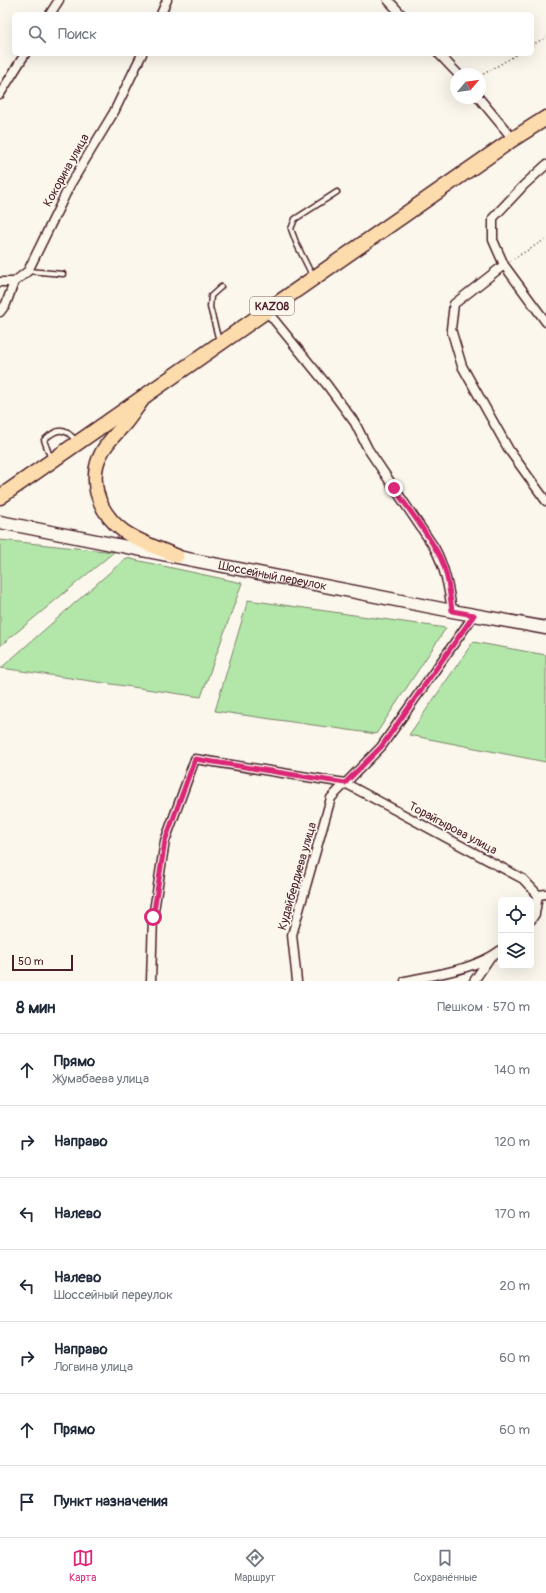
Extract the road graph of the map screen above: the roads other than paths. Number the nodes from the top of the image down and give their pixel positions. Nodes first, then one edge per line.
1 (59, 0) edge
2 (168, 0) edge
3 (388, 0) edge
4 (51, 12) edge
5 (162, 12) edge
6 (399, 12) edge
7 (24, 56) edge
8 (141, 56) edge
9 (441, 56) edge
10 (452, 68) edge
11 (0, 94) edge
12 (484, 104) edge
13 (546, 118) edge
14 (513, 139) junction
15 (546, 165) edge
16 (337, 192) dead end
17 (504, 265) junction
18 (28, 272) junction
19 (63, 274) dead end
20 (313, 278) junction
21 (0, 282) edge
22 (14, 282) junction
23 (220, 287) dead end
24 (266, 310) junction
25 (0, 312) edge
26 (546, 322) edge
27 (219, 343) junction
28 (145, 396) junction
29 (78, 442) junction
30 (52, 460) junction
31 (0, 497) edge
32 (546, 501) edge
33 (0, 522) edge
34 (177, 556) junction
35 (452, 611) junction
36 (474, 615) junction
37 (546, 628) edge
38 (345, 783) junction
39 (542, 894) edge
40 (534, 916) edge
41 (498, 952) edge
42 (489, 959) junction
43 (151, 981) edge
44 (297, 981) edge
45 (405, 981) edge
46 (474, 981) edge

1 - 4 street
2 - 5 street
3 - 6 street
7 - 11 street
8 - 18 street, Кокорина улица
9 - 10 street
12 - 14 street
13 - 14 highway, KAZ08
14 - 20 highway, KAZ08
15 - 17 street
16 - 20 lane
17 - 26 street
17 - 32 street
18 - 19 lane
18 - 22 street, Кокорина улица
20 - 24 highway, KAZ08
21 - 22 street
22 - 25 street
23 - 27 lane
24 - 27 highway, KAZ08
24 - 35 street
27 - 28 highway, KAZ08
28 - 29 highway, KAZ08
28 - 34 main road
29 - 30 highway, KAZ08
29 - 30 lane
30 - 31 highway, KAZ08
33 - 34 main road, Шоссейный переулок
34 - 35 main road, Шоссейный переулок
35 - 36 main road, Шоссейный переулок
36 - 37 main road, Шоссейный переулок
36 - 38 street, Кудайбердиева улица
38 - 39 street, Торайгырова улица
38 - 43 street, Торайгырова улица
38 - 44 street, Кудайбердиева улица
39 - 40 street
41 - 42 street
42 - 45 street
42 - 46 street

